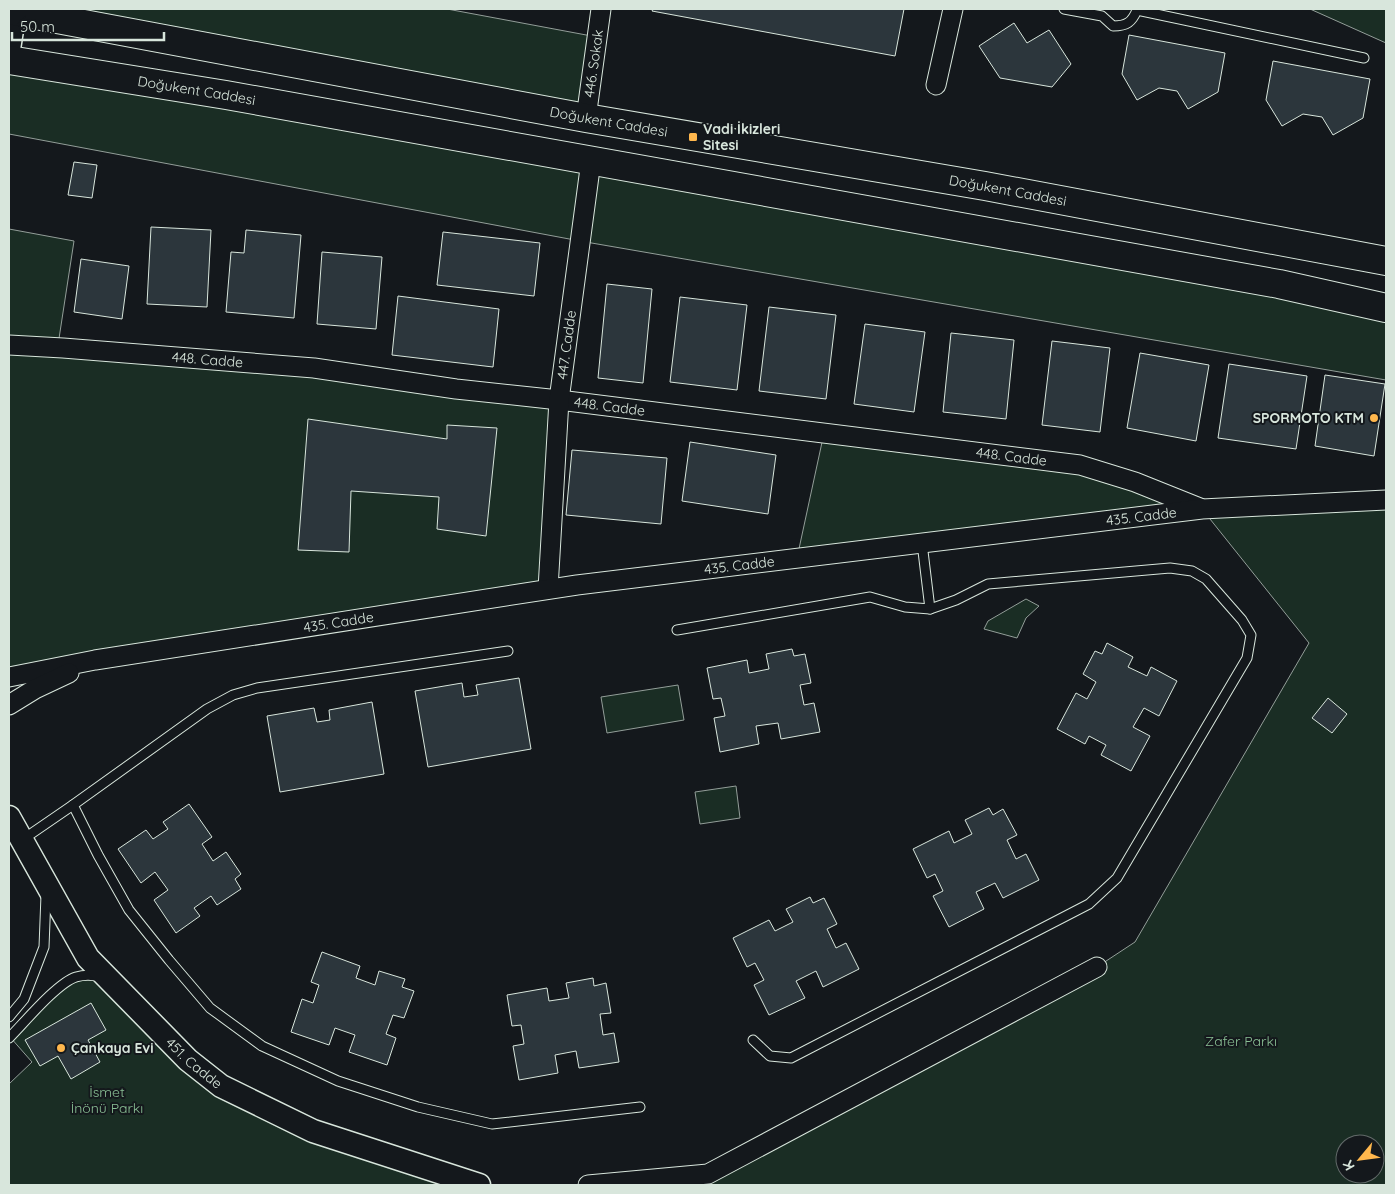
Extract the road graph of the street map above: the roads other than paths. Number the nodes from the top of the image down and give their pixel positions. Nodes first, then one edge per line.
1 (601, 9) edge
2 (953, 9) edge
3 (1064, 9) edge
4 (12, 10) edge
5 (9, 49) edge
6 (1364, 58) dead end
7 (9, 60) edge
8 (936, 85) dead end
9 (586, 118) junction
10 (591, 161) junction
11 (1386, 261) edge
12 (1386, 308) edge
13 (9, 345) edge
14 (560, 400) junction
15 (1386, 500) edge
16 (1202, 509) junction
17 (922, 543) junction
18 (548, 590) junction
19 (930, 609) junction
20 (677, 630) dead end
21 (508, 651) dead end
22 (95, 660) junction
23 (9, 677) edge
24 (9, 705) edge
25 (73, 805) junction
26 (9, 817) edge
27 (22, 840) junction
28 (46, 885) junction
29 (1097, 967) dead end
30 (108, 980) junction
31 (9, 1017) edge
32 (9, 1038) edge
33 (753, 1040) dead end
34 (640, 1107) dead end
35 (479, 1185) edge
36 (588, 1185) edge

1 - 9 street, 446. Sokak
2 - 8 street
3 - 6 lane
4 - 5 street
4 - 9 main road, Doğukent Caddesi
7 - 10 main road, Doğukent Caddesi
9 - 11 main road, Doğukent Caddesi
10 - 12 main road, Doğukent Caddesi
10 - 14 street, 447. Cadde
13 - 14 street, 448. Cadde
14 - 16 street, 448. Cadde
14 - 18 street, 447. Cadde
15 - 16 street, 435. Cadde
16 - 17 street, 435. Cadde
17 - 18 street, 435. Cadde
17 - 19 lane
18 - 22 street, 435. Cadde
19 - 20 lane
19 - 33 lane
21 - 25 lane
22 - 23 street
22 - 24 street
25 - 27 lane
25 - 34 lane
26 - 27 street, 451. Cadde
27 - 28 street, 451. Cadde
28 - 30 street, 451. Cadde
28 - 31 lane
29 - 36 street
30 - 32 lane
30 - 35 street, 451. Cadde

